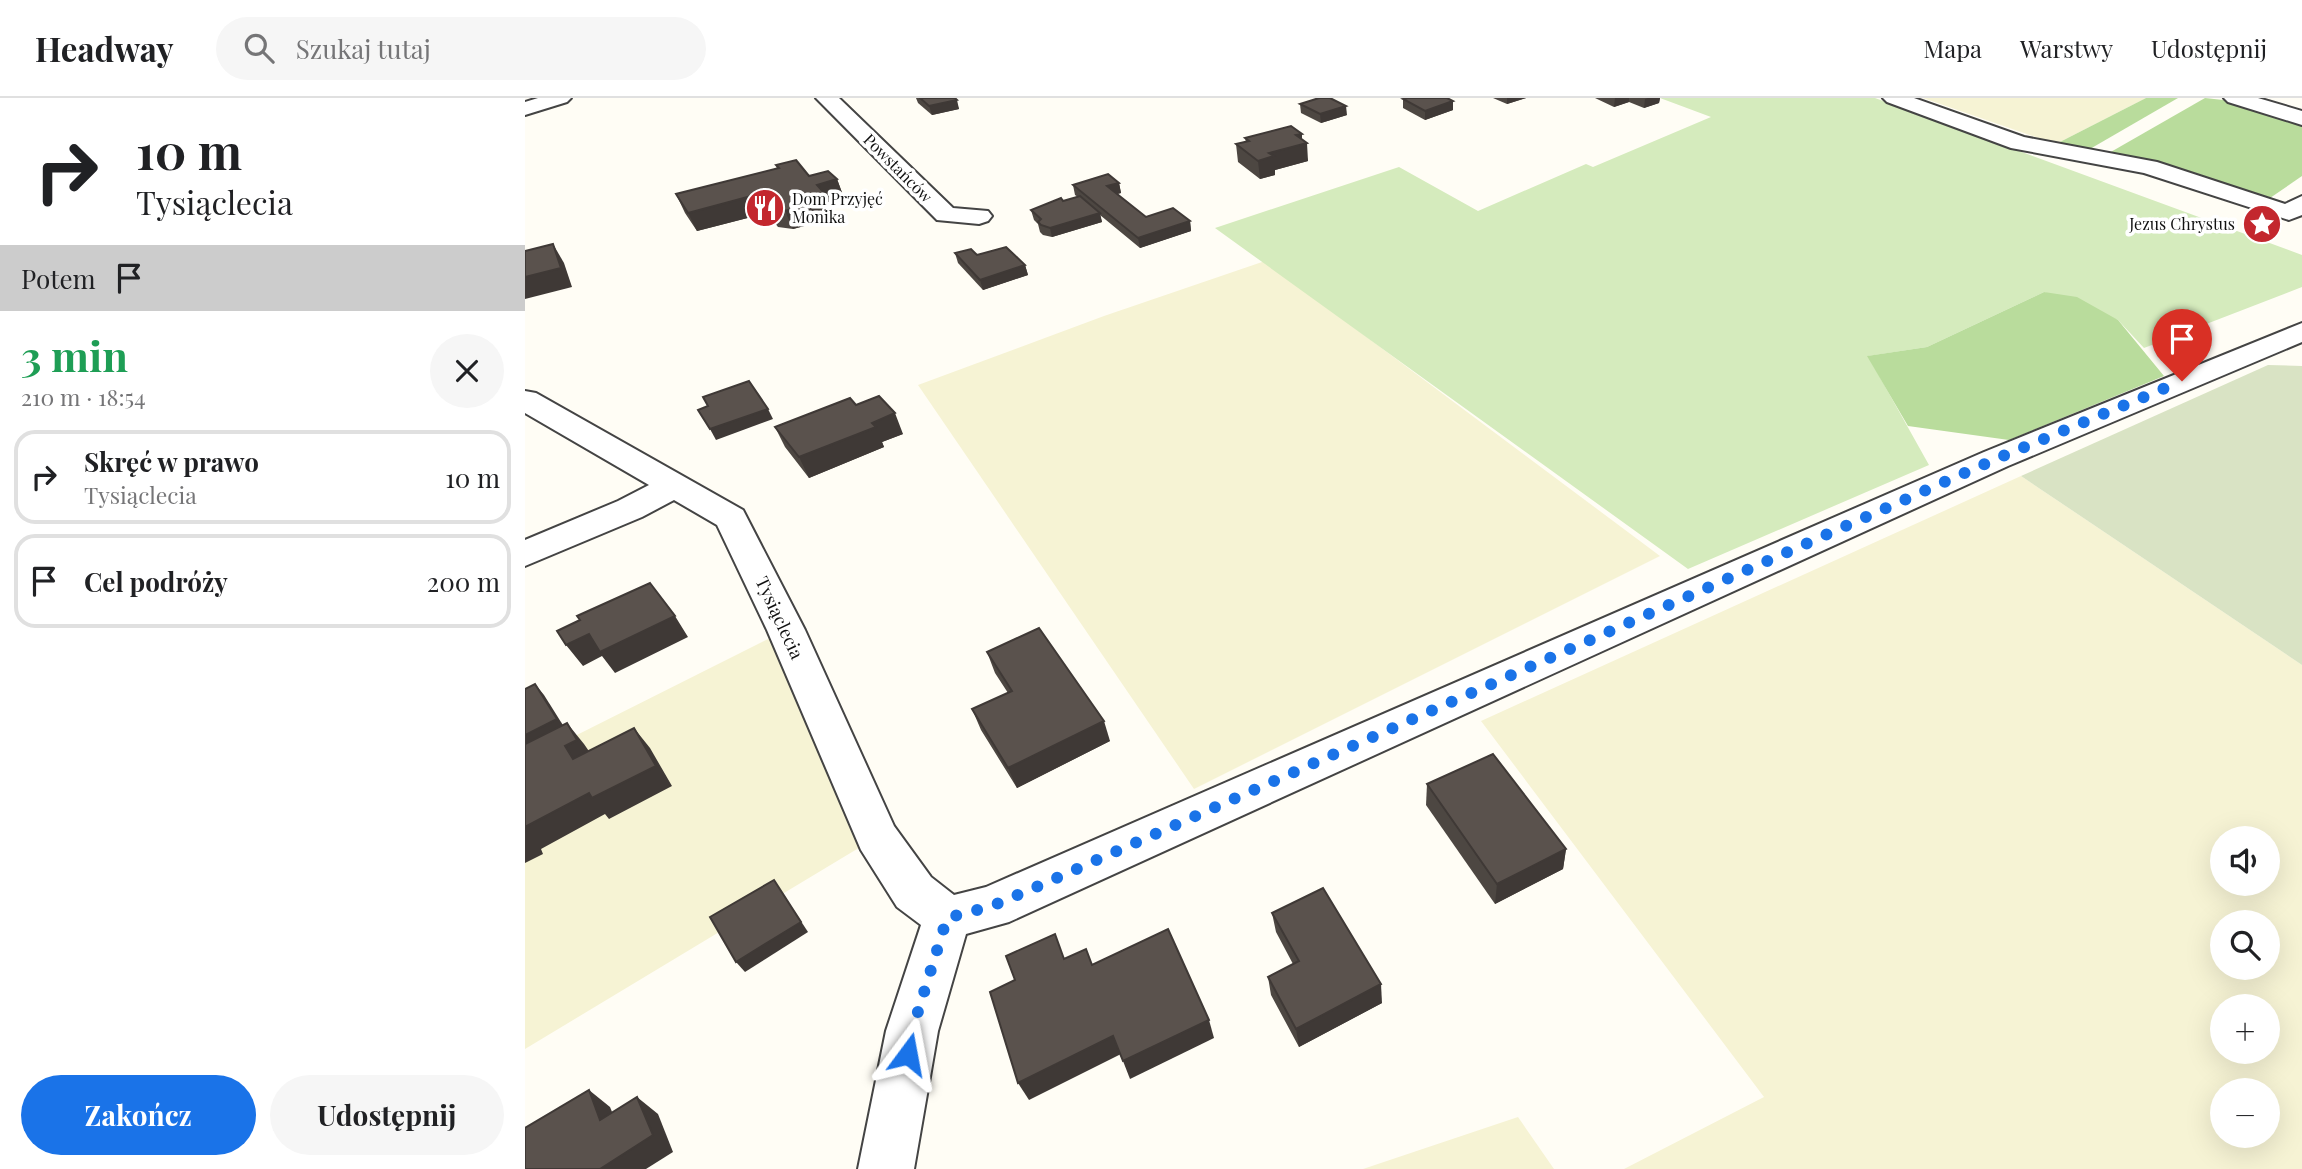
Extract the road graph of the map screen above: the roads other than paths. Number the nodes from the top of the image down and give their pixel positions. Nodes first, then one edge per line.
1 (560, 98) edge
2 (827, 98) edge
3 (1893, 98) edge
4 (2235, 98) edge
5 (525, 109) edge
6 (2302, 118) edge
7 (2302, 203) edge
8 (979, 216) dead end
9 (2302, 332) edge
10 (525, 400) edge
11 (675, 485) junction
12 (525, 554) edge
13 (947, 918) junction
14 (886, 1169) edge

1 - 5 street
2 - 8 street, Powstańców
3 - 7 street
4 - 6 street
9 - 13 street
10 - 11 street, Tysiąclecia
11 - 12 street
11 - 13 street, Tysiąclecia
13 - 14 street

